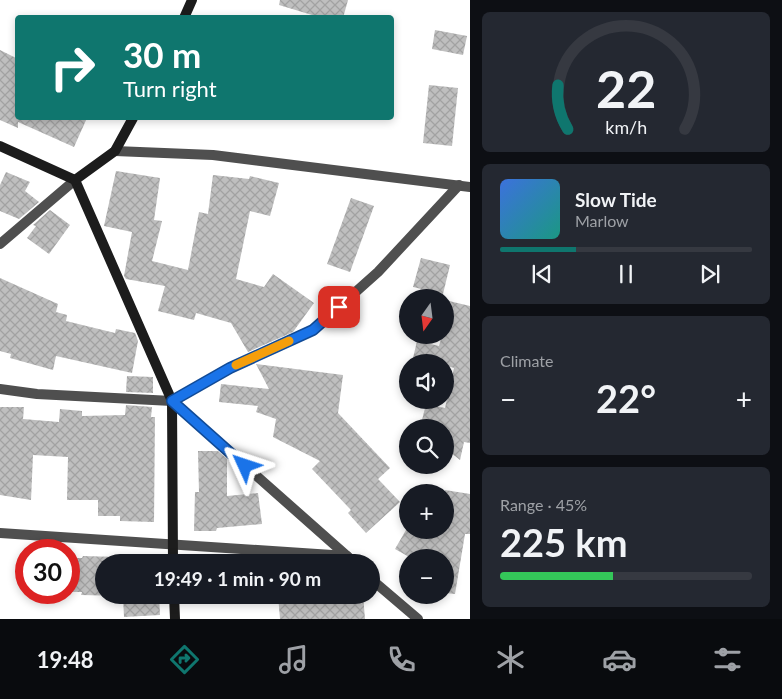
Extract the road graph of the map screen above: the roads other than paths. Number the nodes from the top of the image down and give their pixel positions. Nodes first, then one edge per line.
1 (192, 0) edge
2 (185, 15) edge
3 (132, 120) edge
4 (0, 146) edge
5 (115, 151) junction
6 (75, 180) junction
7 (464, 186) edge
8 (0, 244) edge
9 (0, 388) edge
10 (172, 401) junction
11 (0, 533) edge
12 (172, 545) junction
13 (173, 554) edge
14 (286, 554) edge
15 (344, 554) edge
16 (380, 586) edge
17 (174, 604) edge
18 (175, 619) edge
19 (418, 619) edge

1 - 2 street
3 - 5 street
4 - 6 street
5 - 6 street
5 - 7 street
6 - 8 street
6 - 10 street
7 - 10 street
9 - 10 street
10 - 12 street
10 - 15 street
11 - 12 street
12 - 13 street
12 - 14 street
16 - 19 street
17 - 18 street

